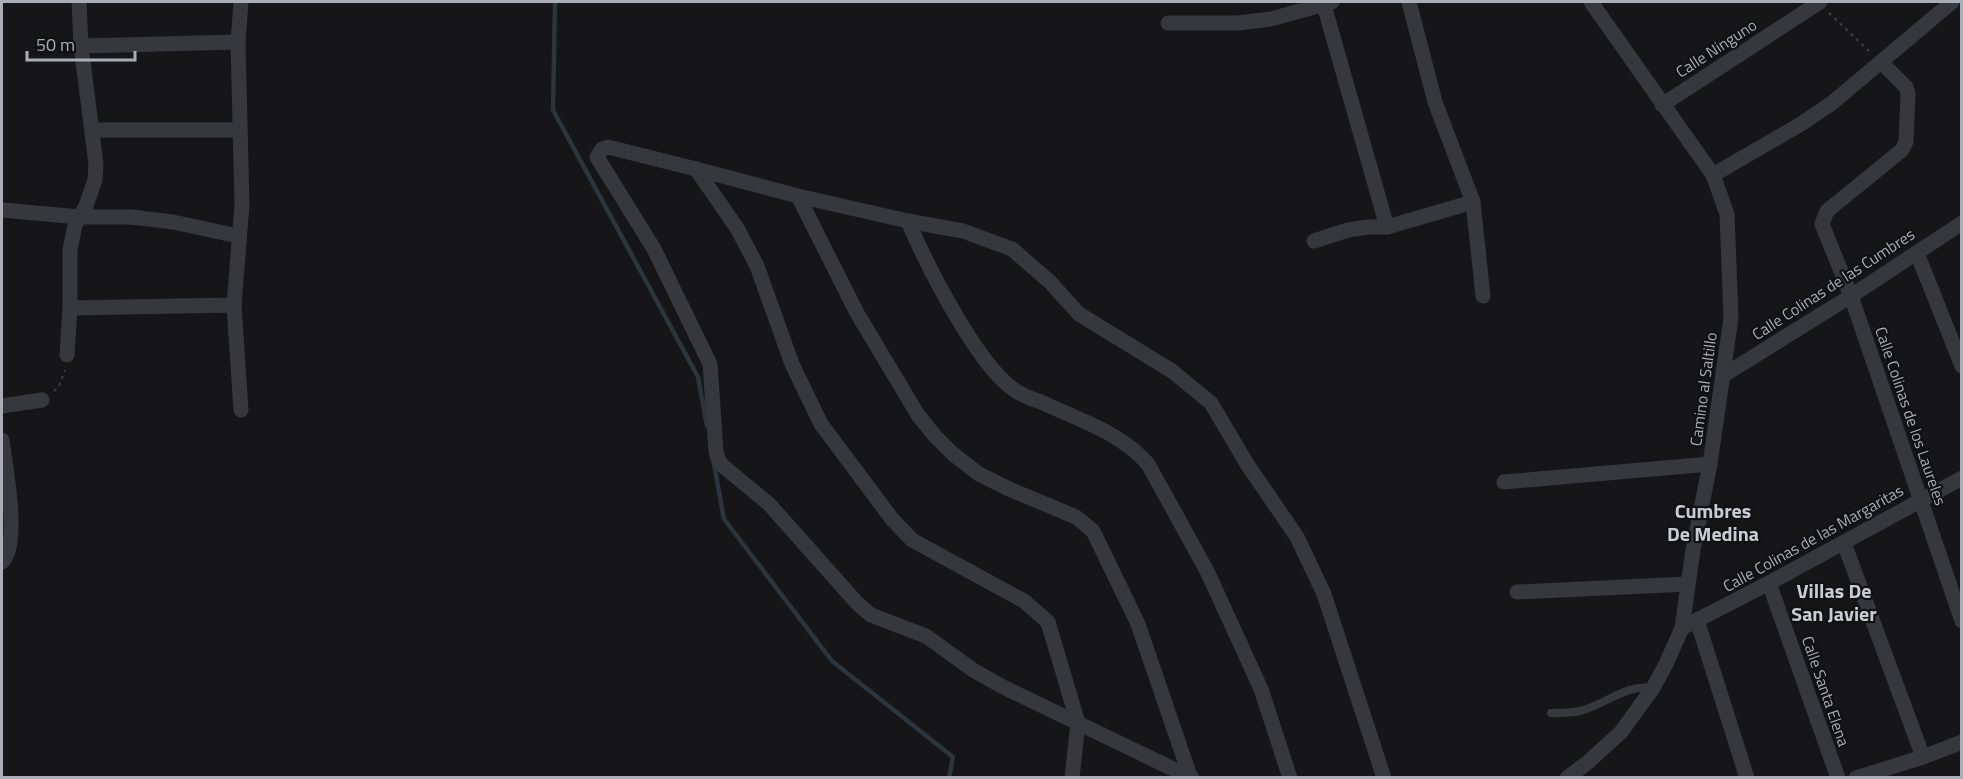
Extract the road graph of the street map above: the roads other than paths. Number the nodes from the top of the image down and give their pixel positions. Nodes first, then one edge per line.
1 (79, 2) edge
2 (241, 2) edge
3 (1409, 2) edge
4 (1591, 2) edge
5 (1819, 2) edge
6 (1952, 2) edge
7 (1328, 3) edge
8 (1168, 23) dead end
9 (238, 42) junction
10 (81, 46) junction
11 (1881, 62) junction
12 (1662, 105) junction
13 (92, 130) junction
14 (239, 130) junction
15 (696, 169) junction
16 (1713, 175) junction
17 (798, 196) junction
18 (1473, 202) junction
19 (2, 210) edge
20 (80, 216) junction
21 (908, 221) junction
22 (1962, 223) edge
23 (1387, 227) junction
24 (238, 236) junction
25 (1314, 241) dead end
26 (1917, 252) junction
27 (1483, 296) dead end
28 (1851, 296) junction
29 (234, 305) junction
30 (70, 308) junction
31 (67, 355) dead end
32 (1962, 366) edge
33 (1724, 375) junction
34 (42, 400) dead end
35 (2, 406) edge
36 (241, 410) dead end
37 (2, 440) edge
38 (1710, 464) junction
39 (1962, 478) edge
40 (1504, 482) dead end
41 (1921, 500) junction
42 (1844, 543) junction
43 (2, 562) edge
44 (1769, 583) junction
45 (1688, 584) junction
46 (1517, 592) dead end
47 (1697, 620) junction
48 (1962, 621) edge
49 (1682, 628) junction
50 (1653, 688) junction
51 (1551, 713) dead end
52 (1078, 723) junction
53 (1962, 742) edge
54 (1923, 757) junction
55 (1873, 775) edge
56 (1072, 777) edge
57 (1191, 777) edge
58 (1290, 777) edge
59 (1384, 777) edge
60 (1567, 777) edge
61 (1747, 777) edge
62 (1838, 777) edge
63 (1856, 777) edge

1 - 10 street
2 - 9 street
3 - 18 street
4 - 12 street, Camino al Saltillo
5 - 12 street, Calle Ninguno
6 - 11 street
7 - 8 street
7 - 23 street
9 - 10 street
9 - 14 street
10 - 13 street
11 - 16 street
11 - 28 street, Calle Colinas de los Laureles
12 - 16 street, Camino al Saltillo
13 - 14 street
13 - 20 street
14 - 24 street
15 - 17 street
15 - 52 street
15 - 52 street
16 - 33 street, Camino al Saltillo
17 - 21 street
17 - 57 street
18 - 23 street
18 - 27 street
19 - 20 street
20 - 24 street
20 - 30 street
21 - 58 street
21 - 59 street
22 - 26 street, Calle Colinas de las Cumbres
23 - 25 street
24 - 29 street
26 - 28 street, Calle Colinas de las Cumbres
26 - 32 street
28 - 33 street, Calle Colinas de las Cumbres
28 - 41 street, Calle Colinas de los Laureles
29 - 30 street
29 - 36 street
30 - 31 street
33 - 38 street, Camino al Saltillo
34 - 35 street
37 - 43 street
38 - 40 street
38 - 45 street, Camino al Saltillo
39 - 41 street, Calle Colinas de las Margaritas
41 - 42 street, Calle Colinas de las Margaritas
41 - 48 street, Calle Colinas de los Laureles
42 - 44 street, Calle Colinas de las Margaritas
42 - 54 street
44 - 47 street, Calle Colinas de las Margaritas
44 - 62 street, Calle Santa Elena
45 - 46 street
45 - 49 street, Camino al Saltillo
47 - 49 street, Calle Colinas de las Margaritas
47 - 61 street
49 - 50 street, Camino al Saltillo
50 - 51 lane
50 - 60 street, Camino al Saltillo
52 - 56 street
52 - 57 street
53 - 54 street
54 - 55 street
55 - 63 street

